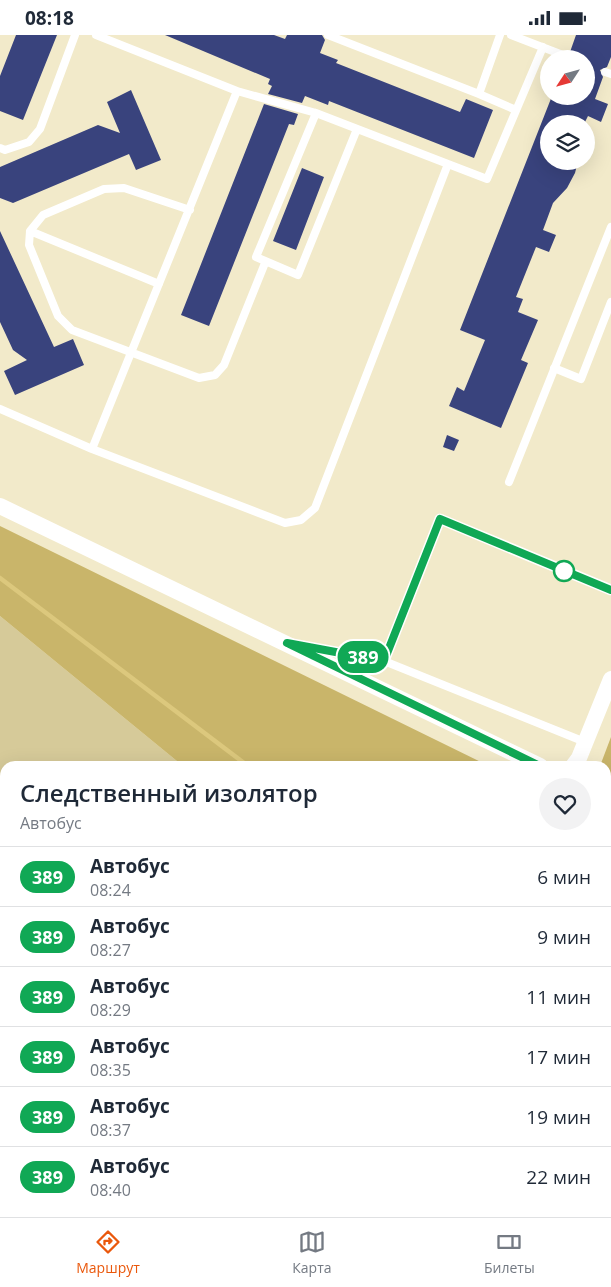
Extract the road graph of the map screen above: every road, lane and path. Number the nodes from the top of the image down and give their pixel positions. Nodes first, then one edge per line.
1 (76, 35) edge
2 (96, 35) edge
3 (328, 35) edge
4 (353, 35) edge
5 (500, 35) edge
6 (511, 35) edge
7 (350, 43) junction
8 (543, 47) junction
9 (550, 50) edge
10 (237, 91) junction
11 (478, 94) junction
12 (516, 110) junction
13 (316, 113) junction
14 (357, 129) junction
15 (0, 148) edge
16 (448, 164) junction
17 (190, 210) junction
18 (611, 229) edge
19 (30, 231) junction
20 (266, 263) junction
21 (159, 284) junction
22 (611, 302) edge
23 (132, 353) junction
24 (554, 368) junction
25 (0, 409) edge
26 (92, 449) junction
27 (509, 481) dead end
28 (0, 506) edge
29 (611, 590) edge
30 (287, 643) junction
31 (384, 661) junction
32 (611, 679) edge
33 (585, 742) junction
34 (530, 761) edge
35 (577, 761) edge

1 - 15 lane
2 - 10 lane
3 - 7 lane
4 - 7 lane
5 - 11 lane
6 - 8 lane
7 - 11 lane
8 - 9 lane
8 - 12 lane
10 - 13 lane
10 - 17 lane
11 - 12 lane
12 - 16 lane
13 - 14 lane
13 - 20 lane
14 - 16 lane
14 - 20 lane
16 - 26 lane
17 - 19 lane
17 - 21 lane
18 - 24 lane
19 - 21 lane
19 - 23 lane
20 - 23 lane
21 - 23 lane
22 - 24 lane
23 - 26 lane
24 - 27 lane
25 - 26 lane
28 - 30 street
29 - 31 lane
30 - 31 lane
30 - 34 street
31 - 33 lane
32 - 33 street
33 - 35 street

